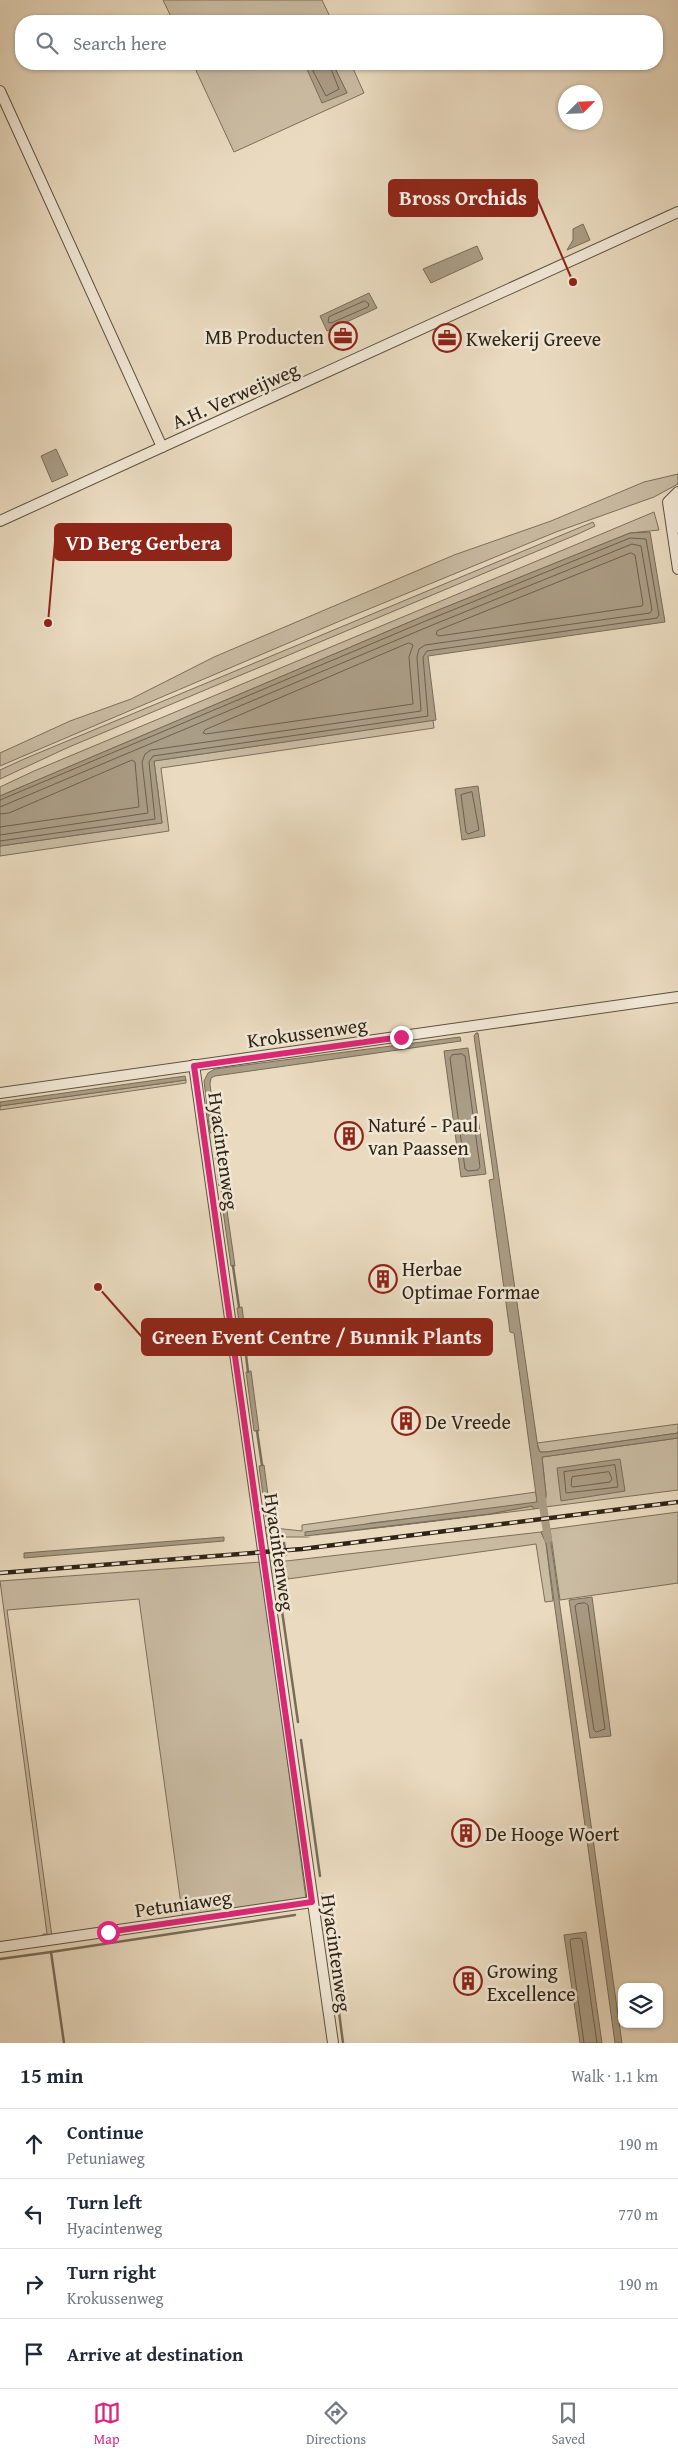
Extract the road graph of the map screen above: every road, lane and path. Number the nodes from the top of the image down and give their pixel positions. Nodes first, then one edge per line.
1 (0, 90) edge
2 (678, 212) edge
3 (162, 447) junction
4 (678, 492) edge
5 (675, 500) edge
6 (0, 521) edge
7 (678, 569) edge
8 (678, 997) edge
9 (194, 1066) junction
10 (0, 1093) edge
11 (312, 1902) junction
12 (0, 1948) edge
13 (332, 2043) edge

1 - 3 street, A.H. Verweijweg
2 - 3 street, A.H. Verweijweg
3 - 6 street
4 - 5 street
5 - 7 street
8 - 9 street, Krokussenweg
9 - 10 street, Krokussenweg
9 - 11 street, Hyacintenweg
11 - 12 street, Petuniaweg
11 - 13 street, Hyacintenweg

